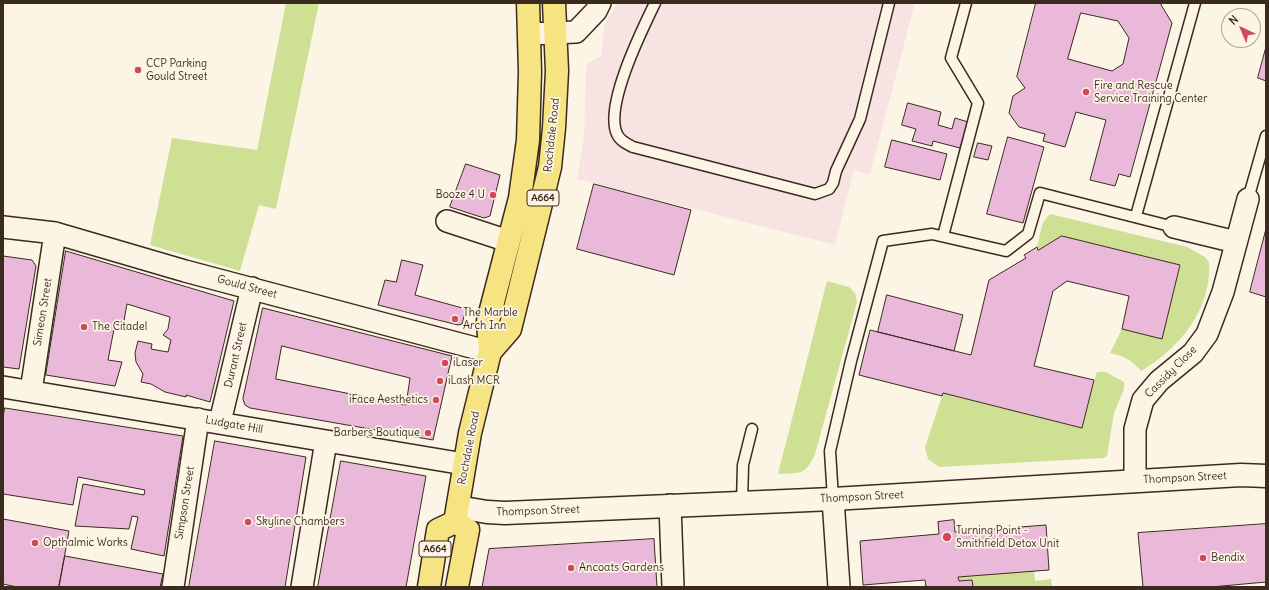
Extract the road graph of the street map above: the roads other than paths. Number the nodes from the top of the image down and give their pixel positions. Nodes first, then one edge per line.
1 (528, 3) edge
2 (554, 3) edge
3 (600, 3) edge
4 (655, 3) edge
5 (889, 3) edge
6 (966, 3) edge
7 (1195, 3) edge
8 (556, 33) junction
9 (530, 34) junction
10 (1266, 136) edge
11 (1248, 199) joint
12 (1136, 216) junction
13 (447, 220) dead end
14 (3, 227) edge
15 (1174, 227) joint
16 (55, 233) junction
17 (942, 236) junction
18 (508, 241) junction
19 (1236, 242) junction
20 (252, 288) junction
21 (490, 352) junction
22 (3, 387) edge
23 (31, 391) junction
24 (198, 419) junction
25 (220, 422) junction
26 (752, 429) dead end
27 (326, 441) junction
28 (464, 464) junction
29 (1266, 476) edge
30 (1135, 481) junction
31 (834, 498) junction
32 (742, 503) junction
33 (670, 505) junction
34 (456, 515) junction
35 (173, 587) edge
36 (302, 587) edge
37 (429, 587) edge
38 (457, 587) edge
39 (673, 587) edge
40 (839, 587) edge

1 - 9 highway, Rochdale Road / A664
2 - 8 highway, Rochdale Road / A664
3 - 8 street
4 - 5 lane
6 - 17 lane
7 - 12 lane
8 - 9 street
8 - 21 highway, Rochdale Road / A664
9 - 18 highway, Rochdale Road / A664
10 - 11 lane
11 - 19 street, Cassidy Close
12 - 15 lane
12 - 17 lane
13 - 18 street
14 - 16 street, Gould Street
15 - 19 street
16 - 20 street, Gould Street
16 - 23 street, Simeon Street
17 - 31 lane
18 - 21 highway, Rochdale Road / A664
19 - 30 street, Cassidy Close
20 - 21 street, Gould Street
20 - 25 street, Durant Street
21 - 28 highway, Rochdale Road / A664
22 - 23 street, Ludgate Hill
23 - 24 street, Ludgate Hill
24 - 25 street, Ludgate Hill
24 - 35 street, Simpson Street
25 - 27 street, Ludgate Hill
26 - 32 lane
27 - 28 street, Ludgate Hill
27 - 36 street
28 - 34 highway, Rochdale Road / A664
29 - 30 street, Thompson Street
30 - 31 street, Thompson Street
31 - 32 street, Thompson Street
31 - 40 street
32 - 33 street, Thompson Street
33 - 34 street, Thompson Street
33 - 39 street
34 - 37 highway, A664
34 - 38 highway, A664

